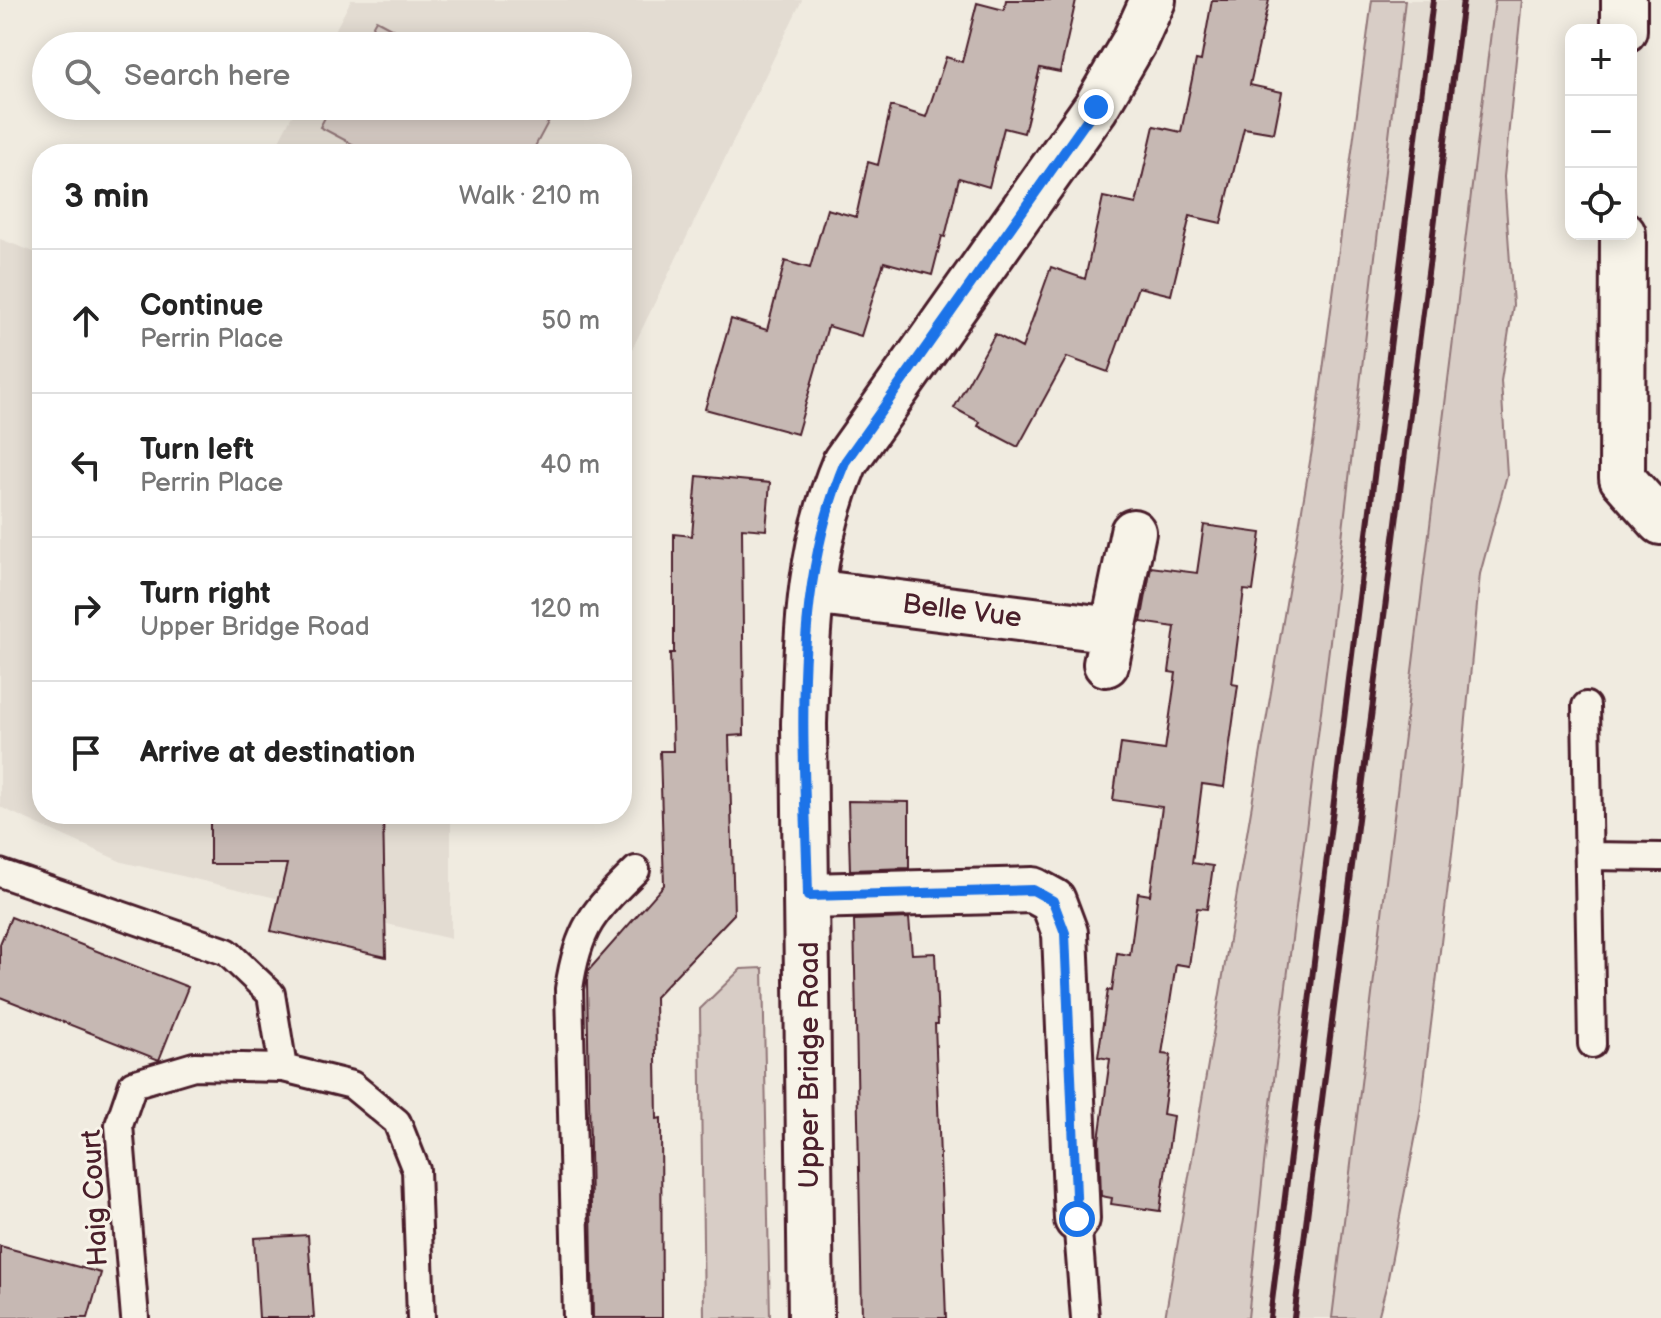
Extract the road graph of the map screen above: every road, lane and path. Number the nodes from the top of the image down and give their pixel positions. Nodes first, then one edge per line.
1 (1153, 0) edge
2 (1624, 0) edge
3 (1624, 24) edge
4 (1623, 240) edge
5 (1661, 522) edge
6 (1133, 532) dead end
7 (812, 592) junction
8 (1586, 706) dead end
9 (1589, 856) junction
10 (1661, 857) edge
11 (636, 870) dead end
12 (0, 873) edge
13 (808, 896) junction
14 (1592, 1044) dead end
15 (283, 1068) junction
16 (1077, 1219) joint
17 (135, 1318) edge
18 (421, 1318) edge
19 (577, 1318) edge
20 (811, 1318) edge
21 (1085, 1318) edge

1 - 7 street, Upper Bridge Road
2 - 3 street
4 - 5 street
6 - 7 street, Belle Vue
7 - 13 street, Upper Bridge Road
8 - 9 lane
9 - 10 lane
9 - 14 lane
11 - 19 lane
12 - 15 lane
13 - 16 street
13 - 20 street, Upper Bridge Road
15 - 17 lane, Haig Court
15 - 18 lane, Haig Court
16 - 21 lane

